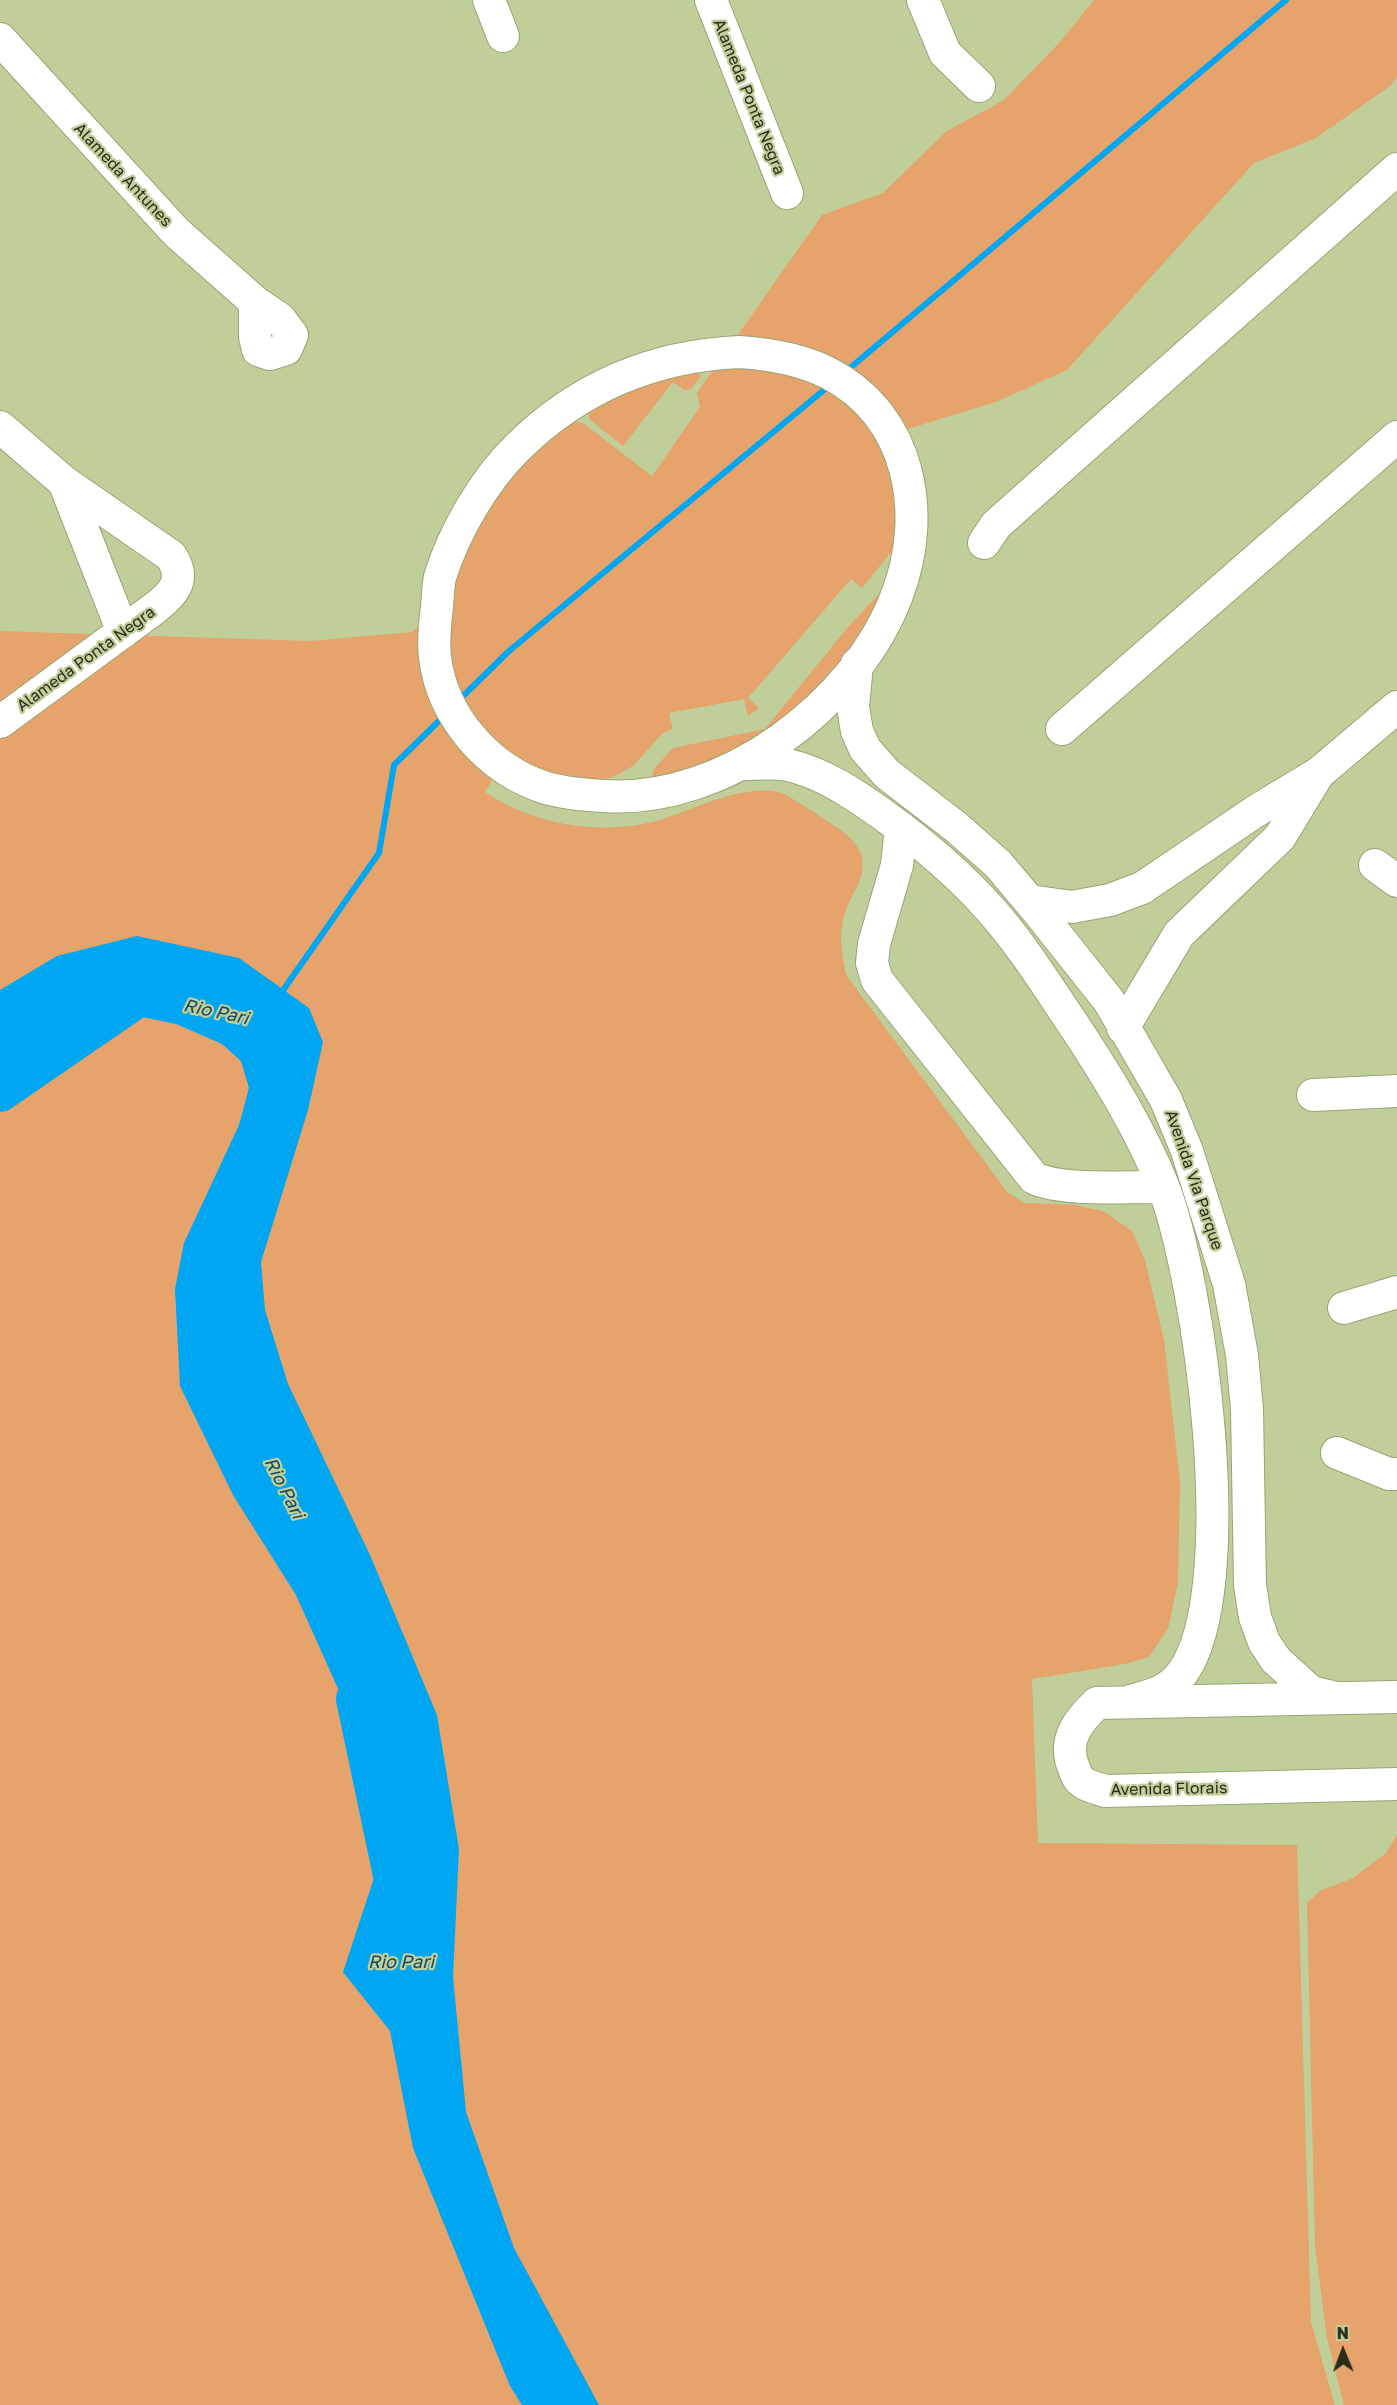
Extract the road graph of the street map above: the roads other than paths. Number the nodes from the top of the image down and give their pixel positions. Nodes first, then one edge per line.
1 (489, 0) edge
2 (711, 0) edge
3 (923, 0) edge
4 (503, 36) dead end
5 (0, 39) edge
6 (979, 86) dead end
7 (1397, 169) edge
8 (787, 193) dead end
9 (255, 302) dead end
10 (0, 427) edge
11 (1397, 436) edge
12 (64, 482) junction
13 (984, 543) dead end
14 (123, 632) junction
15 (857, 664) junction
16 (1397, 707) edge
17 (0, 722) edge
18 (1062, 729) dead end
19 (739, 764) junction
20 (1319, 773) junction
21 (901, 828) junction
22 (1030, 901) junction
23 (1123, 1028) junction
24 (1397, 1091) edge
25 (1313, 1095) dead end
26 (1163, 1187) junction
27 (1397, 1292) edge
28 (1344, 1308) dead end
29 (1337, 1453) dead end
30 (1397, 1474) edge
31 (1397, 1697) edge
32 (1337, 1698) junction
33 (1127, 1702) junction
34 (1397, 1784) edge

1 - 4 street
2 - 8 street, Alameda Ponta Negra
3 - 6 street
5 - 9 street, Alameda Antunes
7 - 13 street
10 - 12 street
11 - 18 street
12 - 14 street
12 - 14 street, Alameda Ponta Negra
14 - 17 street, Alameda Ponta Negra
15 - 19 street, Avenida Via Parque
15 - 19 street, Avenida Via Parque
15 - 22 street, Avenida Via Parque
16 - 20 street
19 - 21 street, Avenida Via Parque
20 - 22 street
20 - 23 street
21 - 26 street, Avenida Via Parque
21 - 26 street
22 - 23 street, Avenida Via Parque
23 - 32 street, Avenida Via Parque
24 - 25 street
26 - 33 street, Avenida Via Parque
27 - 28 street
29 - 30 street
31 - 32 street, Avenida Florais
32 - 33 street, Avenida Florais
33 - 34 street, Avenida Florais

